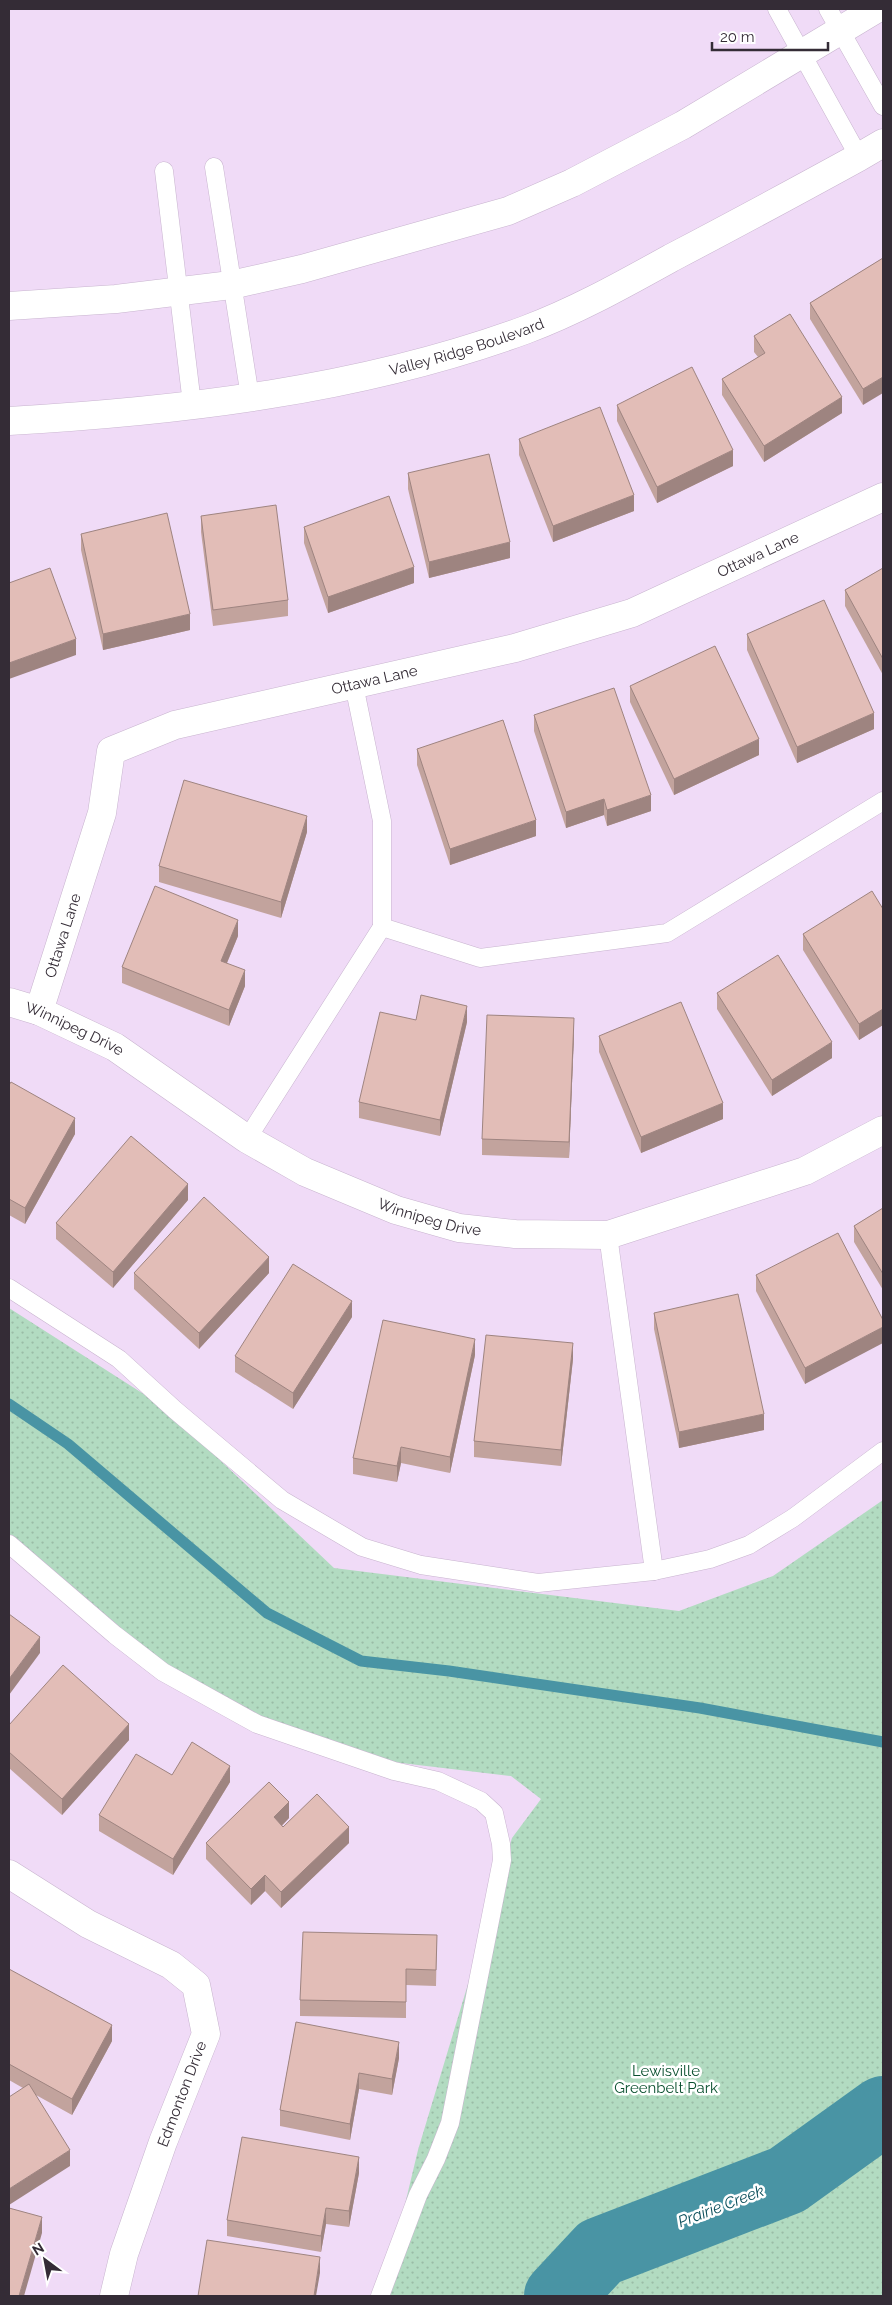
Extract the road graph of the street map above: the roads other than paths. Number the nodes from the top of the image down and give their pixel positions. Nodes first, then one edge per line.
1 (777, 9) edge
2 (876, 9) edge
3 (834, 20) edge
4 (802, 55) junction
5 (883, 106) edge
6 (883, 142) edge
7 (859, 158) junction
8 (214, 167) dead end
9 (164, 171) dead end
10 (231, 285) junction
11 (177, 290) junction
12 (9, 306) edge
13 (250, 397) junction
14 (192, 404) junction
15 (9, 421) edge
16 (883, 497) edge
17 (354, 684) junction
18 (883, 801) edge
19 (382, 926) junction
20 (9, 1002) edge
21 (39, 1011) junction
22 (883, 1130) edge
23 (247, 1139) junction
24 (608, 1235) junction
25 (9, 1288) edge
26 (883, 1451) edge
27 (9, 1544) edge
28 (654, 1571) junction
29 (9, 1874) edge
30 (114, 2296) edge
31 (380, 2296) edge

1 - 4 lane
2 - 3 street
3 - 4 street
3 - 5 lane
4 - 7 lane
4 - 10 street
6 - 7 street, Valley Ridge Boulevard
7 - 13 street, Valley Ridge Boulevard
8 - 10 lane
9 - 11 lane
10 - 11 street
10 - 13 lane
11 - 12 street
11 - 14 lane
13 - 14 street, Valley Ridge Boulevard
14 - 15 street, Valley Ridge Boulevard
16 - 17 street, Ottawa Lane
17 - 19 lane
17 - 21 street, Ottawa Lane
18 - 19 lane
19 - 23 lane
20 - 21 street, Winnipeg Drive
21 - 23 street, Winnipeg Drive
22 - 24 street, Winnipeg Drive
23 - 24 street, Winnipeg Drive
24 - 28 lane
25 - 28 lane
26 - 28 lane
27 - 31 lane
29 - 30 street, Edmonton Drive

